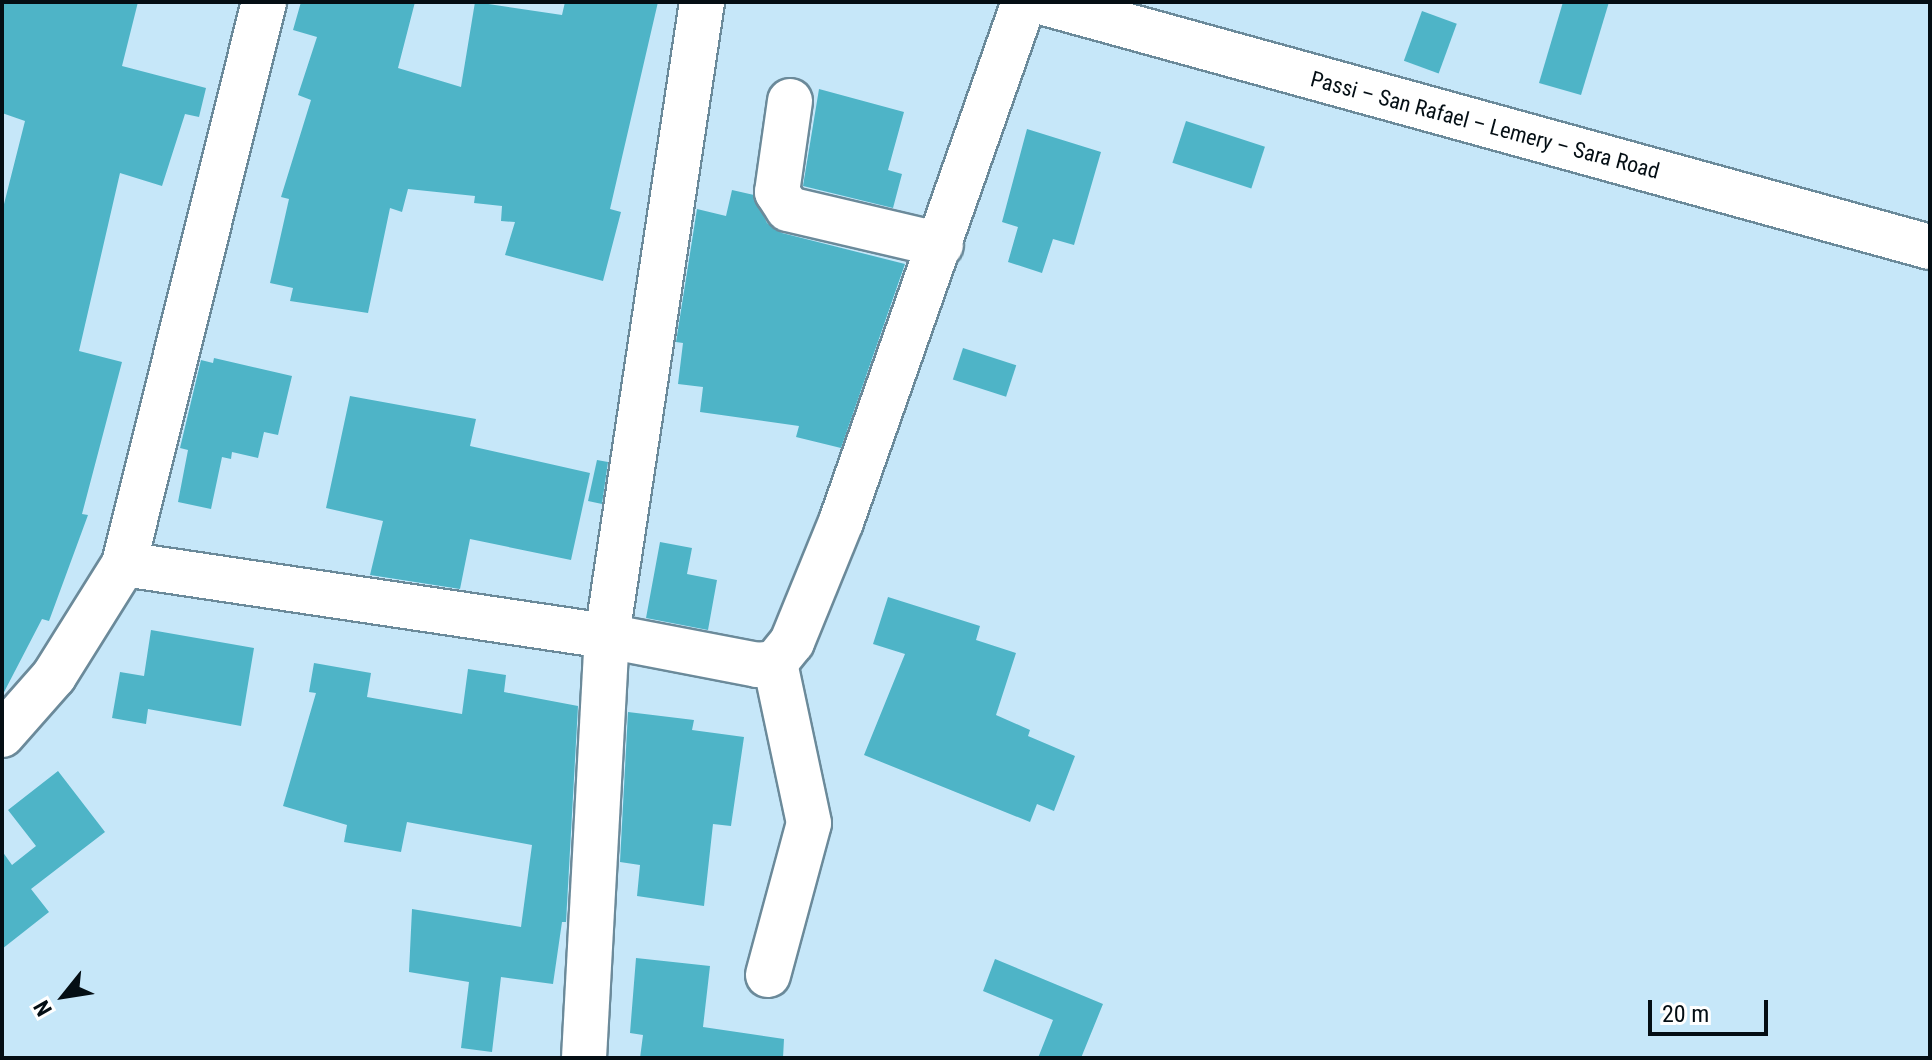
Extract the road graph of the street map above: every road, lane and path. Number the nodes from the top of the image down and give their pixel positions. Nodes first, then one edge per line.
1 (264, 2) edge
2 (702, 2) edge
3 (1024, 2) edge
4 (1041, 2) edge
5 (790, 101) dead end
6 (941, 245) junction
7 (1930, 247) edge
8 (124, 564) junction
9 (607, 636) junction
10 (775, 663) junction
11 (2, 735) edge
12 (768, 975) dead end
13 (584, 1058) edge

1 - 8 street
2 - 9 street
3 - 6 street
4 - 7 street, Passi – San Rafael – Lemery – Sara Road
5 - 6 street
6 - 10 street
8 - 9 street
8 - 11 street
9 - 10 street
9 - 13 street
10 - 12 street

